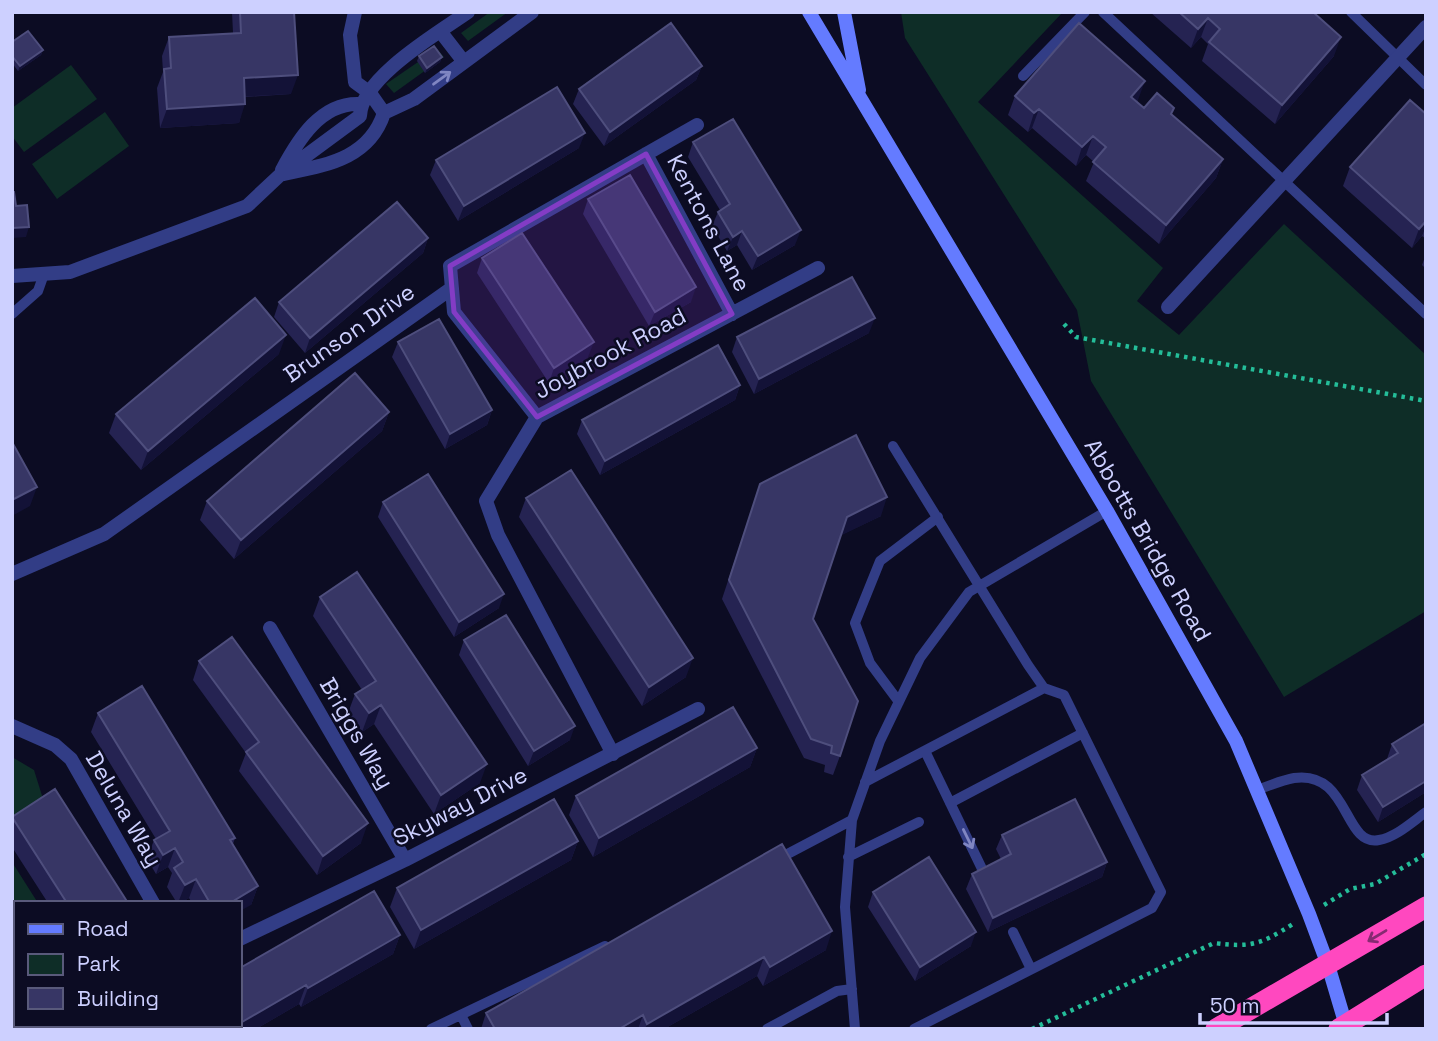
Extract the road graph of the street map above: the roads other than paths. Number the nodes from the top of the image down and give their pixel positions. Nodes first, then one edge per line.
1 (355, 12) edge
2 (468, 12) edge
3 (532, 12) edge
4 (809, 12) edge
5 (844, 12) edge
6 (1085, 12) edge
7 (1102, 12) edge
8 (1351, 12) edge
9 (1426, 27) edge
10 (440, 31) junction
11 (1396, 57) junction
12 (464, 62) junction
13 (1023, 76) dead end
14 (1426, 85) edge
15 (365, 98) junction
16 (860, 99) junction
17 (384, 113) junction
18 (697, 125) dead end
19 (646, 154) junction
20 (279, 175) junction
21 (1285, 180) junction
22 (818, 268) dead end
23 (44, 274) junction
24 (12, 276) edge
25 (452, 288) junction
26 (1168, 307) dead end
27 (12, 314) edge
28 (732, 314) junction
29 (1426, 314) edge
30 (537, 417) junction
31 (893, 446) dead end
32 (1107, 511) junction
33 (938, 517) junction
34 (12, 573) edge
35 (981, 585) junction
36 (270, 628) dead end
37 (1044, 688) junction
38 (899, 702) junction
39 (698, 709) dead end
40 (12, 726) edge
41 (1083, 733) junction
42 (925, 751) junction
43 (613, 754) junction
44 (865, 782) junction
45 (1257, 790) junction
46 (950, 803) junction
47 (1426, 812) edge
48 (852, 820) junction
49 (919, 822) dead end
50 (848, 857) junction
51 (405, 860) junction
52 (768, 864) edge
53 (985, 875) edge
54 (152, 901) edge
55 (1426, 907) edge
56 (1013, 932) dead end
57 (242, 938) edge
58 (617, 940) edge
59 (1328, 965) junction
60 (1031, 969) junction
61 (1426, 975) edge
62 (852, 989) junction
63 (461, 1015) junction
64 (1344, 1028) edge
65 (431, 1029) edge
66 (468, 1029) edge
67 (767, 1029) edge
68 (855, 1029) edge
69 (914, 1029) edge
70 (1216, 1029) edge

1 - 15 street
2 - 10 street
3 - 12 street
4 - 16 main road, Abbotts Bridge Road
5 - 16 main road, Abbotts Bridge Road
6 - 13 lane
7 - 21 lane
8 - 11 lane
9 - 11 street
10 - 12 street
10 - 15 street
11 - 14 lane
11 - 21 street
17 -> 12 street
15 - 17 street
15 - 20 street
15 - 20 street
16 - 32 main road, Abbotts Bridge Road
17 - 20 street
18 - 19 street
19 - 25 street
19 - 28 street, Kentons Lane
20 - 23 street
21 - 26 street
21 - 29 lane
22 - 28 street, Joybrook Road
23 - 24 street
23 - 27 lane
25 - 30 street
25 - 34 street, Brunson Drive
28 - 30 street, Joybrook Road
30 - 43 street, Joybrook Road
31 - 33 lane
32 - 35 lane
32 - 45 main road, Abbotts Bridge Road
33 - 35 lane
33 - 38 lane
35 - 37 lane
35 - 38 lane
36 - 51 street, Briggs Way
37 - 41 lane
37 - 42 lane
38 - 44 lane
39 - 43 street, Skyway Drive
40 - 54 street, Deluna Way
41 - 46 lane
41 - 60 lane
42 - 44 lane
42 - 46 lane
43 - 51 street, Skyway Drive
44 - 48 lane
45 - 47 lane
45 - 59 main road, Abbotts Bridge Road
46 -> 53 lane
48 - 50 lane
48 - 52 lane
49 - 50 lane
50 - 62 lane
51 - 57 street, Skyway Drive
55 -> 59 highway
56 - 60 lane
58 - 63 lane
59 - 64 main road, Abbotts Bridge Road
59 - 70 highway
60 - 69 lane
61 - 64 highway
62 - 67 lane
62 - 68 lane
63 - 65 lane
63 - 66 lane

